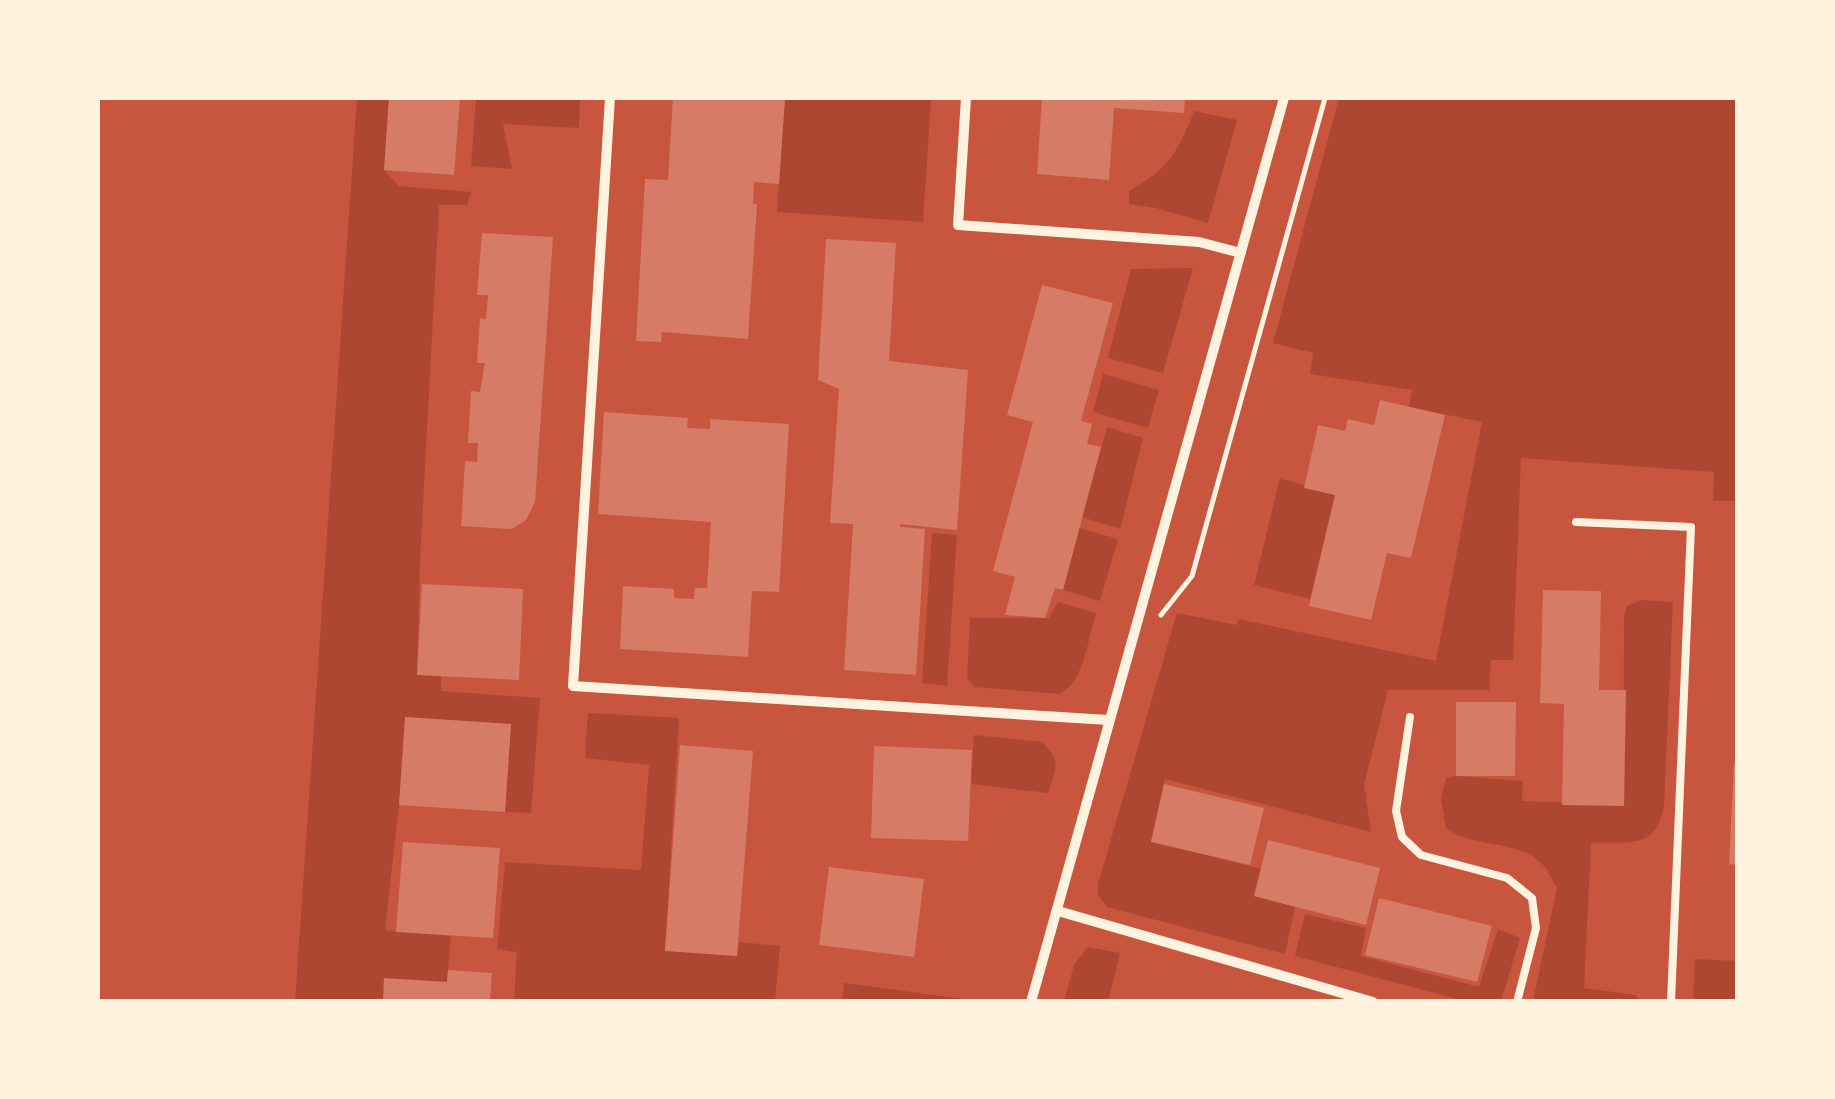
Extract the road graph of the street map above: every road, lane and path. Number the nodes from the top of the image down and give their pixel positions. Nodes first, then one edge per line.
1 (610, 98) edge
2 (966, 98) edge
3 (1284, 98) edge
4 (1325, 98) edge
5 (1241, 253) junction
6 (1576, 522) dead end
7 (1156, 620) dead end
8 (1410, 717) dead end
9 (1108, 720) junction
10 (1058, 910) junction
11 (1031, 1002) edge
12 (1373, 1002) edge
13 (1517, 1002) edge
14 (1671, 1002) edge

1 - 9 street
2 - 5 street
3 - 5 street
4 - 7 path
5 - 9 street
6 - 14 lane
8 - 13 lane
9 - 10 street
10 - 11 street
10 - 12 street

